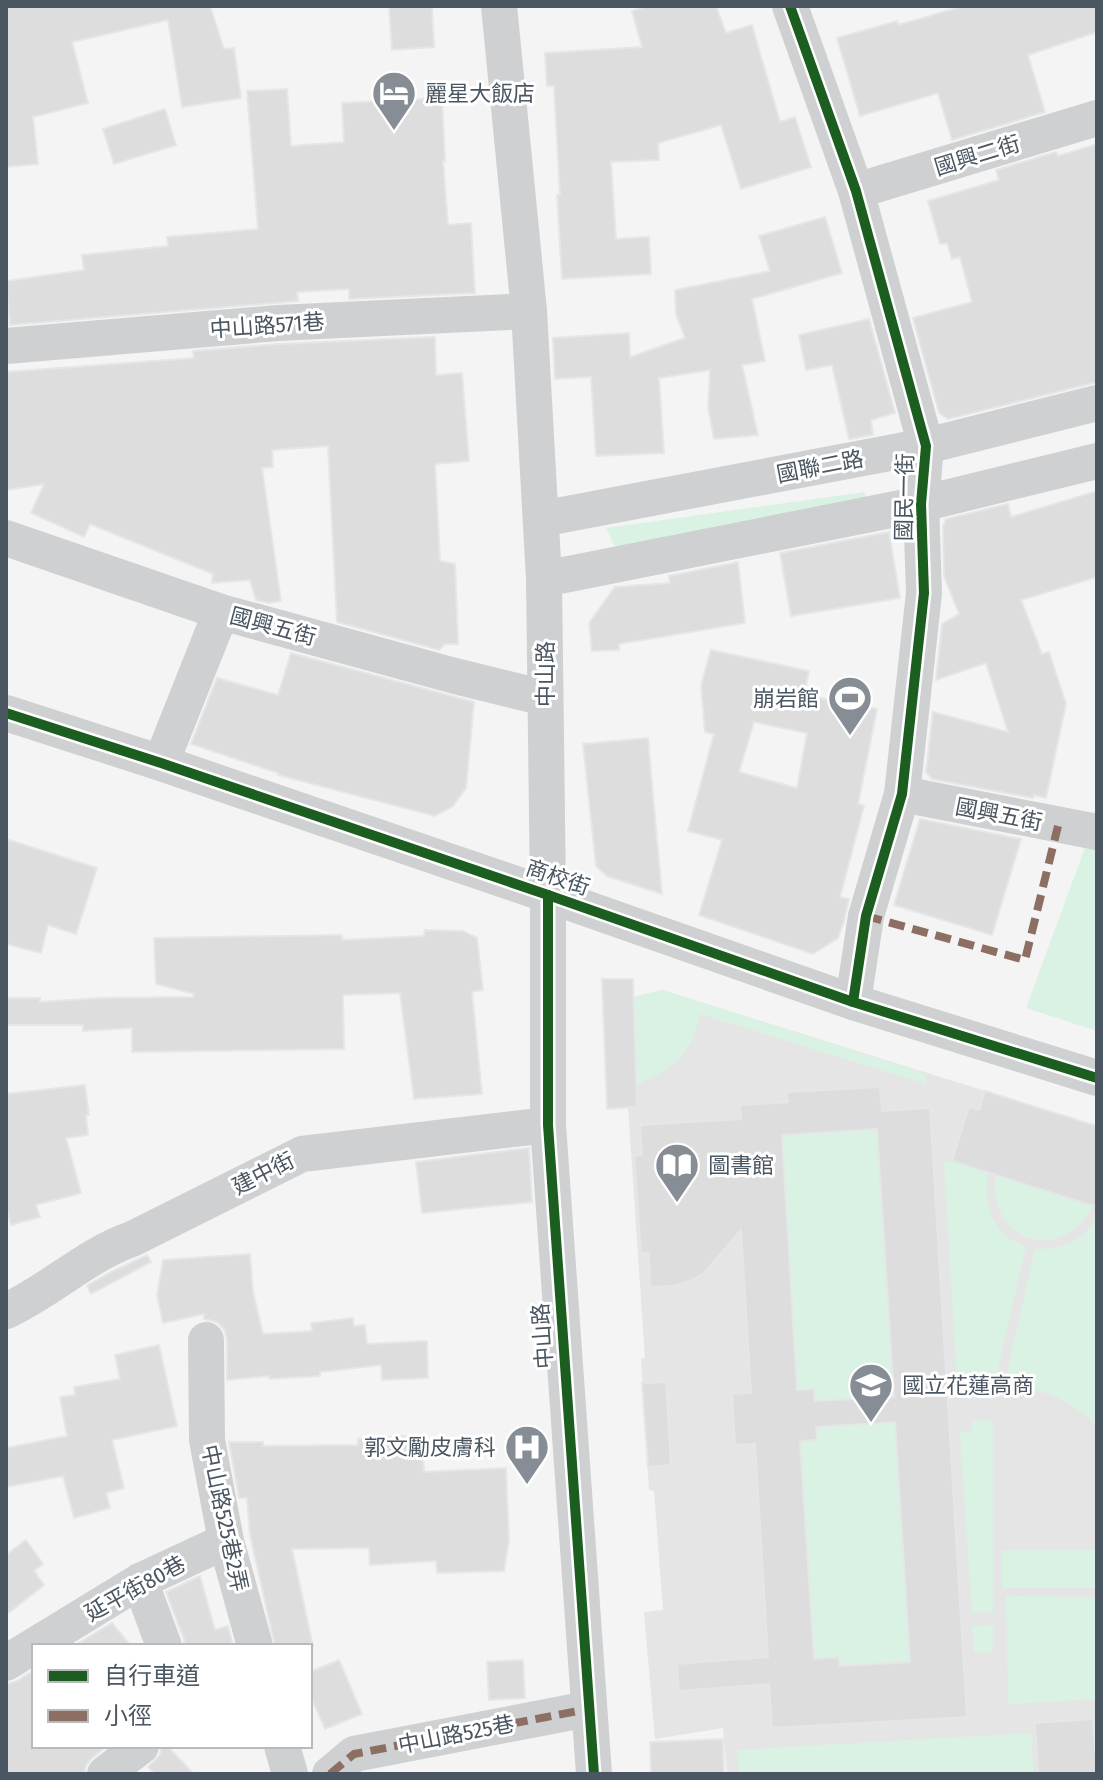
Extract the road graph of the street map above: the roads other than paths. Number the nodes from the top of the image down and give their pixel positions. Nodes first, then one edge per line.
1 (499, 6) edge
2 (790, 6) edge
3 (1097, 118) edge
4 (856, 191) junction
5 (529, 311) junction
6 (6, 346) edge
7 (1097, 403) edge
8 (926, 446) junction
9 (1097, 461) edge
10 (921, 504) junction
11 (541, 519) junction
12 (6, 538) edge
13 (544, 579) junction
14 (221, 612) junction
15 (545, 698) junction
16 (6, 713) edge
17 (161, 763) junction
18 (902, 794) junction
19 (1097, 832) edge
20 (548, 895) junction
21 (853, 1002) junction
22 (1097, 1078) edge
23 (548, 1125) junction
24 (6, 1311) edge
25 (206, 1340) dead end
26 (226, 1541) junction
27 (140, 1581) junction
28 (37, 1644) edge
29 (163, 1644) edge
30 (254, 1644) edge
31 (32, 1647) edge
32 (6, 1663) edge
33 (588, 1709) junction
34 (138, 1748) edge
35 (283, 1748) edge
36 (105, 1774) edge
37 (290, 1774) edge
38 (330, 1774) edge
39 (594, 1774) edge

1 - 5 street, 中山路
2 - 4 street, 國民一街
3 - 4 street, 國興二街
4 - 8 street, 國民一街
5 - 6 street, 中山路571巷
5 - 11 street, 中山路
7 - 8 street, 國聯二路
8 - 10 street, 國民一街
8 - 11 street, 國聯二路
9 - 10 street
10 - 13 street
10 - 18 street, 國民一街
11 - 13 street, 中山路
12 - 14 street, 國興五街
13 - 15 street, 中山路
14 - 15 street, 國興五街
14 - 17 street
15 - 20 street, 中山路
16 - 17 street, 商校街
17 - 20 street, 商校街
18 - 19 street, 國興五街
18 - 21 street, 國民一街
20 - 21 street, 商校街
20 - 23 street, 中山路
21 - 22 street, 商校街
23 - 24 street, 建中街
23 - 33 street, 中山路
25 - 26 street, 中山路525巷2弄
26 - 27 street, 延平街80巷
26 - 30 street, 中山路525巷2弄
27 - 28 street, 延平街80巷
27 - 29 street
31 - 32 street, 延平街80巷
33 - 38 street, 中山路525巷
33 - 39 street, 中山路
34 - 36 street
35 - 37 street

